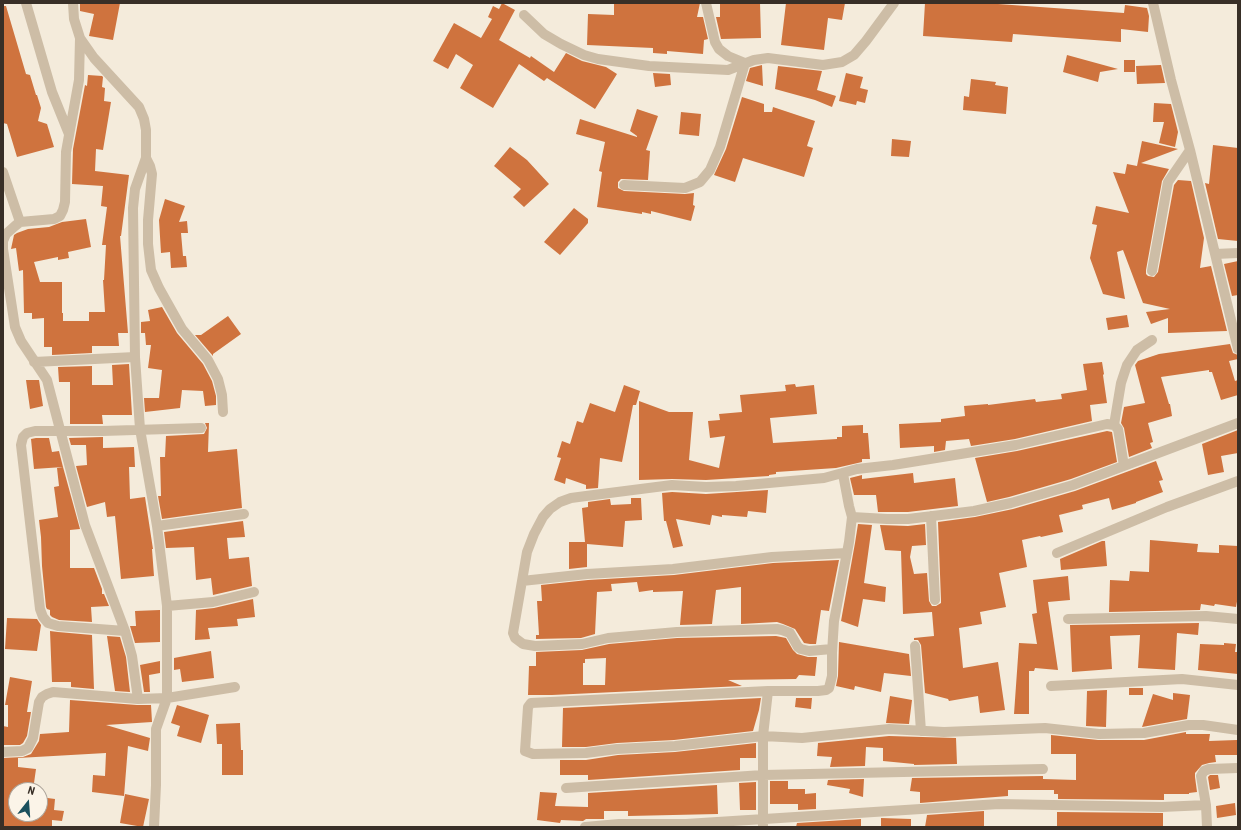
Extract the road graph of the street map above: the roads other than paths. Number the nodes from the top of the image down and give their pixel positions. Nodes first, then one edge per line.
1 (26, 3) edge
2 (73, 3) edge
3 (706, 3) edge
4 (894, 3) edge
5 (1153, 3) edge
6 (524, 15) dead end
7 (80, 38) junction
8 (745, 63) junction
9 (69, 135) junction
10 (1190, 150) junction
11 (146, 158) junction
12 (3, 172) edge
13 (624, 185) dead end
14 (20, 222) junction
15 (1215, 254) junction
16 (1238, 254) edge
17 (1152, 271) dead end
18 (1152, 340) dead end
19 (1238, 349) edge
20 (135, 357) junction
21 (34, 362) junction
22 (224, 412) dead end
23 (1238, 423) edge
24 (1114, 425) junction
25 (201, 428) dead end
26 (140, 429) junction
27 (60, 431) junction
28 (1124, 466) junction
29 (843, 474) junction
30 (1238, 481) edge
31 (244, 514) dead end
32 (931, 516) junction
33 (852, 517) junction
34 (157, 526) junction
35 (846, 553) junction
36 (1057, 553) dead end
37 (522, 581) junction
38 (254, 592) dead end
39 (935, 600) dead end
40 (166, 606) junction
41 (1068, 619) dead end
42 (1238, 619) edge
43 (125, 630) junction
44 (914, 646) dead end
45 (832, 649) junction
46 (1238, 685) edge
47 (1050, 686) dead end
48 (235, 687) dead end
49 (768, 691) junction
50 (167, 698) junction
51 (138, 699) junction
52 (1238, 730) edge
53 (921, 731) junction
54 (763, 736) junction
55 (3, 752) edge
56 (1238, 768) edge
57 (1043, 769) dead end
58 (762, 775) junction
59 (566, 788) dead end
60 (1206, 805) junction
61 (763, 823) edge
62 (686, 826) edge
63 (154, 827) edge
64 (585, 827) edge
65 (1207, 827) edge

1 - 9 street
2 - 7 street
3 - 8 street
4 - 8 street
5 - 10 street
6 - 8 street
7 - 9 street
7 - 11 street
8 - 13 street
9 - 14 street
10 - 15 street
10 - 17 street
11 - 20 street
11 - 22 street
12 - 14 street
14 - 21 street
15 - 16 street
15 - 19 street
18 - 24 street
20 - 21 street
20 - 26 street
21 - 27 street
23 - 28 street
24 - 28 street
24 - 29 street
25 - 26 street
26 - 27 street
26 - 34 street
27 - 43 street
27 - 43 street
28 - 32 street
29 - 33 street
29 - 37 street
30 - 36 street
31 - 34 street
32 - 33 street
32 - 39 street
33 - 35 street
34 - 40 street
35 - 37 street
35 - 45 street
37 - 45 street
38 - 40 street
40 - 50 street
41 - 42 street
43 - 51 street
44 - 53 street
45 - 49 street
46 - 47 street
48 - 50 street
49 - 54 street
49 - 54 street
50 - 51 street
50 - 63 street
51 - 55 street
52 - 53 street
53 - 54 street
54 - 58 street
56 - 60 street
57 - 58 street
58 - 59 street
58 - 61 street
60 - 61 street
60 - 65 street
61 - 62 street
62 - 64 street

